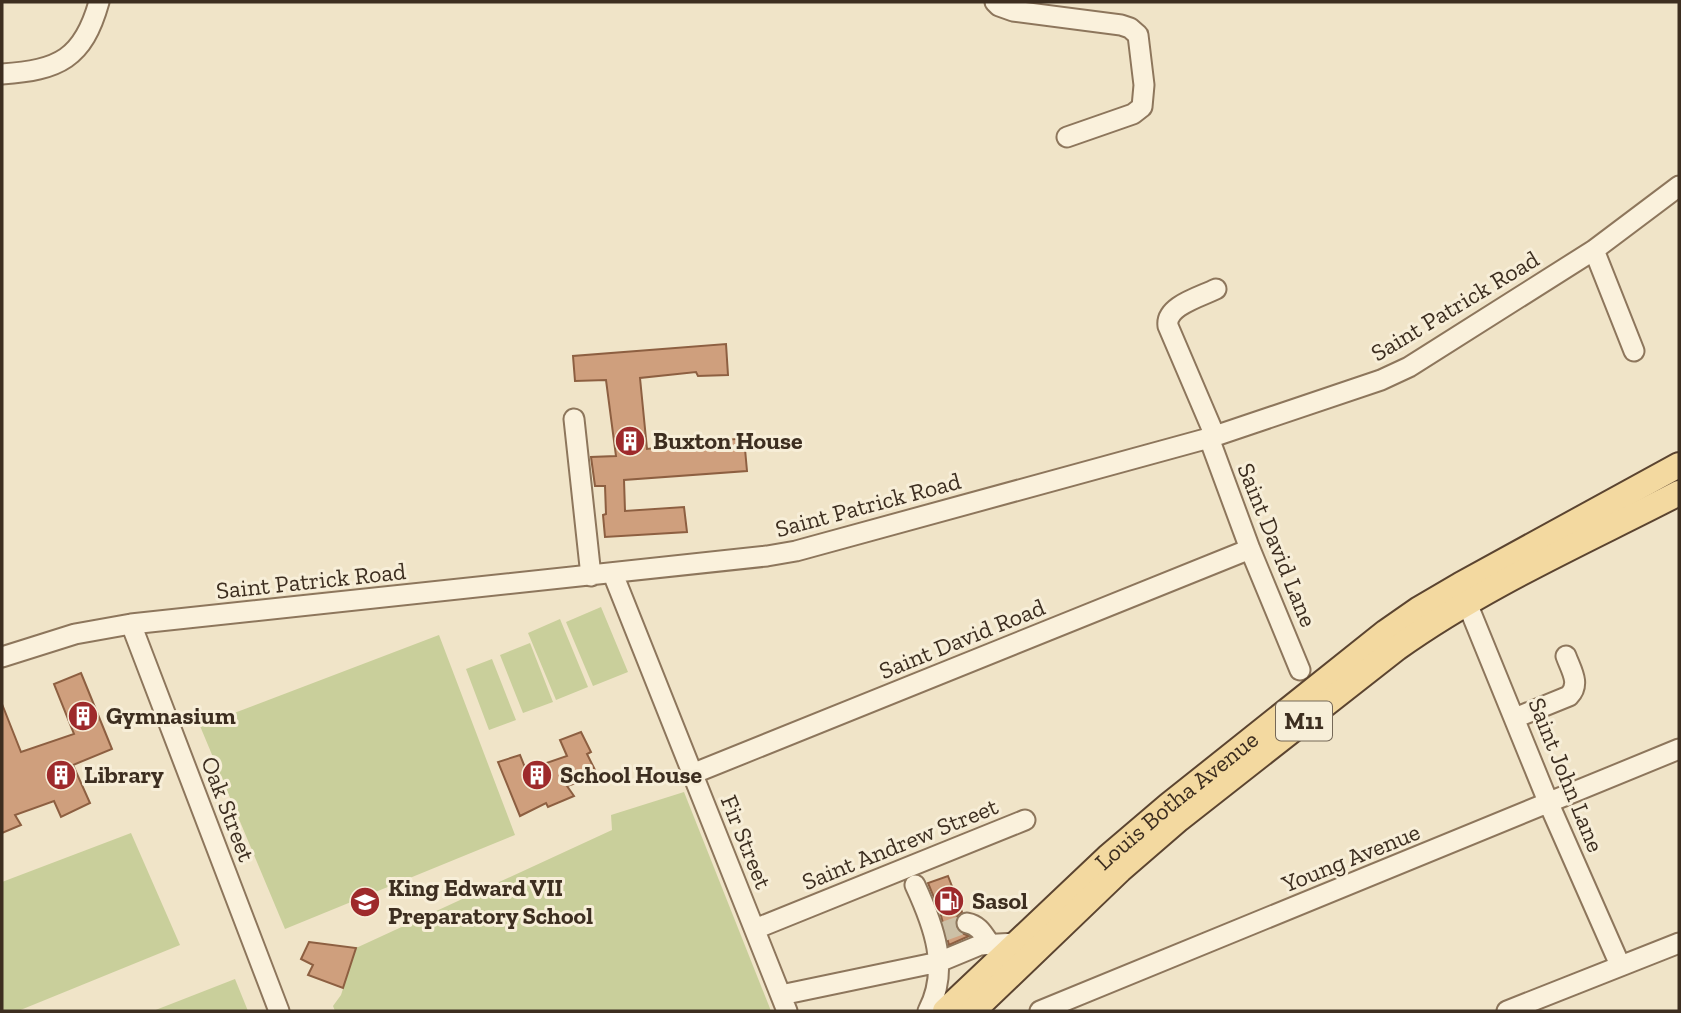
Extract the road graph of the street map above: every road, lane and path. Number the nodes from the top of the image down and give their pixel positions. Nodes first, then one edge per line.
1 (99, 2) edge
2 (995, 2) edge
3 (2, 74) edge
4 (1067, 137) dead end
5 (1679, 186) edge
6 (1594, 250) junction
7 (1216, 289) dead end
8 (1634, 351) dead end
9 (574, 419) dead end
10 (1212, 437) junction
11 (1679, 465) edge
12 (1679, 493) edge
13 (1250, 549) junction
14 (613, 574) junction
15 (591, 576) junction
16 (1467, 603) junction
17 (131, 624) junction
18 (1566, 656) dead end
19 (2, 657) edge
20 (1300, 670) dead end
21 (1515, 718) junction
22 (1679, 749) edge
23 (692, 774) junction
24 (1549, 804) junction
25 (1025, 820) dead end
26 (915, 886) dead end
27 (967, 923) dead end
28 (755, 929) junction
29 (1017, 943) junction
30 (1679, 943) edge
31 (989, 944) junction
32 (939, 962) junction
33 (1620, 965) junction
34 (784, 1003) edge
35 (279, 1011) edge
36 (928, 1011) edge
37 (945, 1011) edge
38 (973, 1011) edge
39 (1040, 1011) edge
40 (1507, 1011) edge

1 - 3 street
2 - 4 street
5 - 6 street, Saint Patrick Road
6 - 8 street
6 - 10 street, Saint Patrick Road
7 - 10 street, Saint David Lane
9 - 15 street
10 - 13 street, Saint David Lane
10 - 14 street, Saint Patrick Road
11 - 29 main road, Louis Botha Avenue / M11
12 - 16 main road, Louis Botha Avenue / M11
13 - 20 street, Saint David Lane
13 - 23 street, Saint David Road
14 - 15 street, Saint Patrick Road
14 - 23 street, Fir Street
15 - 17 street, Saint Patrick Road
16 - 21 street, Saint John Lane
16 - 38 main road, Louis Botha Avenue / M11
17 - 19 street, Saint Patrick Road
17 - 35 street, Oak Street
18 - 21 street
21 - 24 street, Saint John Lane
22 - 24 street, Young Avenue
23 - 28 street, Fir Street
24 - 33 street, Saint John Lane
24 - 39 street, Young Avenue
25 - 28 street, Saint Andrew Street
26 - 32 street
27 - 31 street
28 - 34 street, Fir Street
29 - 31 street
29 - 37 main road, Louis Botha Avenue / M11
30 - 33 street
31 - 32 street
32 - 34 street
32 - 36 street
33 - 40 street

